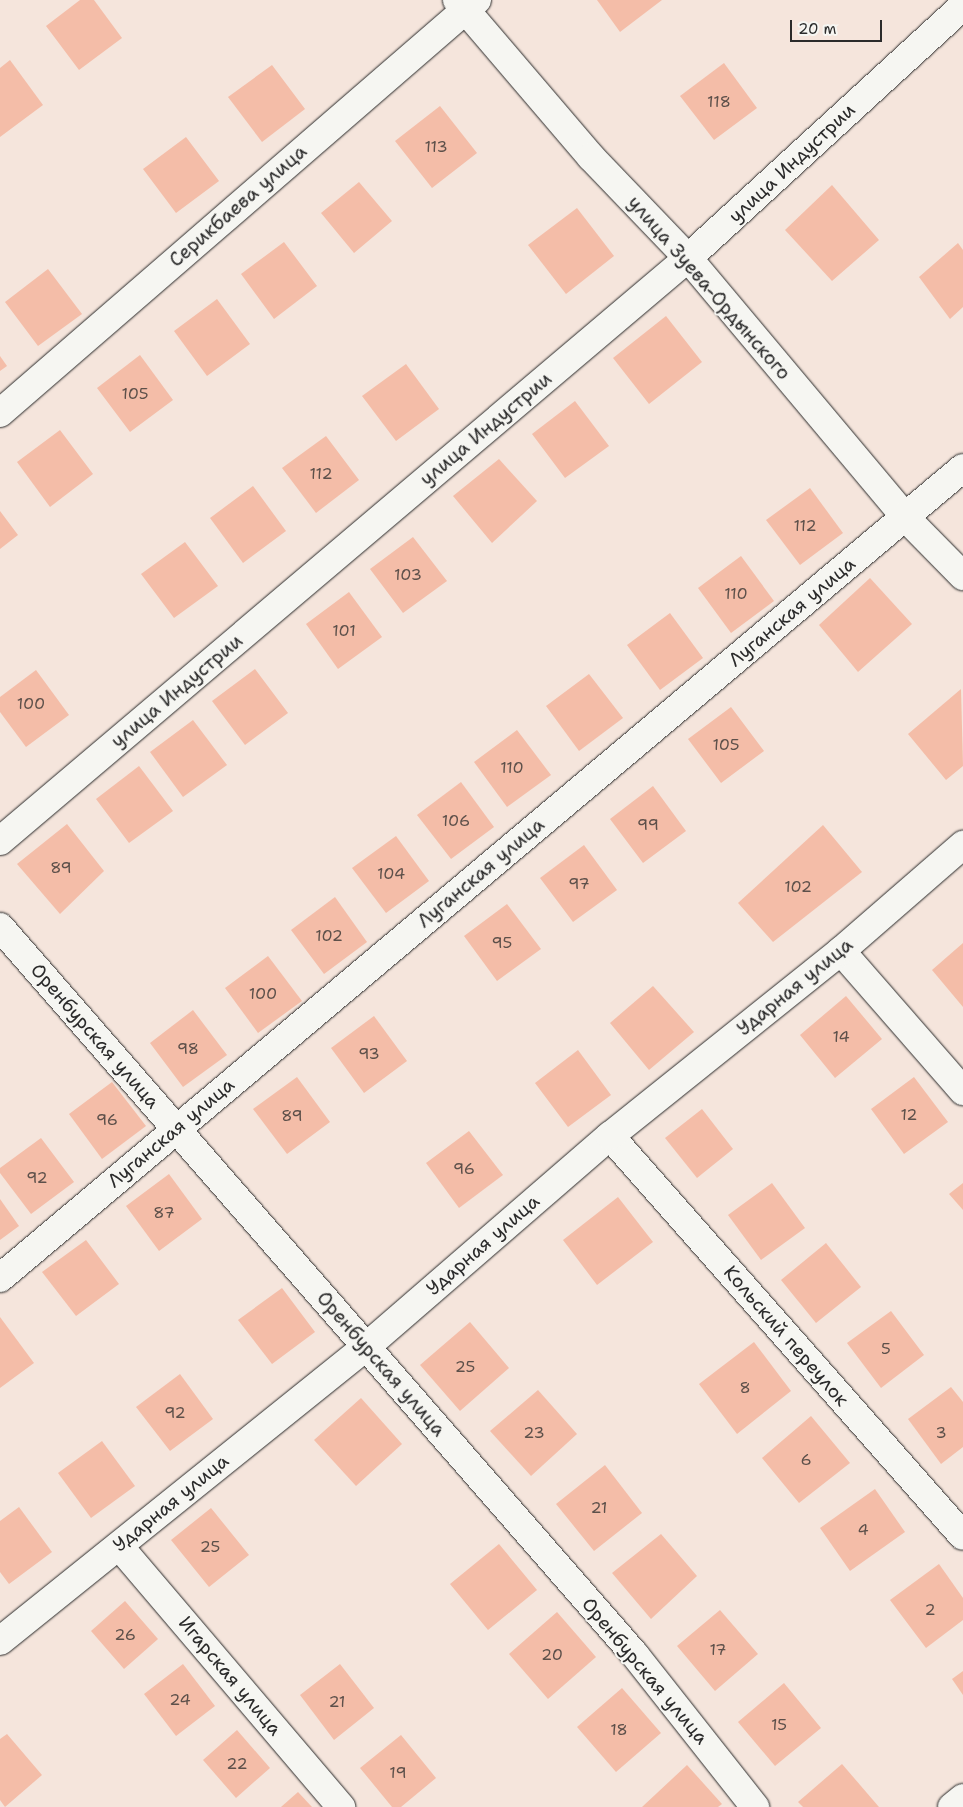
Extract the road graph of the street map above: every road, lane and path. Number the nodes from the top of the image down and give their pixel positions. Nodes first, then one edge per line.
1 (466, 3) edge
2 (963, 6) edge
3 (688, 258) junction
4 (0, 413) edge
5 (963, 468) edge
6 (905, 517) junction
7 (963, 576) edge
8 (0, 841) edge
9 (963, 845) edge
10 (0, 927) edge
11 (841, 951) junction
12 (963, 1091) edge
13 (176, 1129) junction
14 (610, 1136) junction
15 (0, 1278) edge
16 (366, 1347) junction
17 (963, 1536) edge
18 (119, 1546) junction
19 (0, 1641) edge
20 (963, 1798) edge
21 (341, 1807) edge
22 (755, 1807) edge
23 (952, 1807) edge

1 - 3 street, улица Зуева-Ордынского
1 - 4 street, Серикбаева улица
2 - 3 street, улица Индустрии
3 - 6 street, улица Зуева-Ордынского
3 - 8 street, улица Индустрии
5 - 6 street, Луганская улица
6 - 7 street, улица Зуева-Ордынского
6 - 13 street, Луганская улица
9 - 11 street, Ударная улица
10 - 13 street, Оренбурская улица
11 - 12 street
11 - 14 street, Ударная улица
13 - 15 street, Луганская улица
13 - 16 street, Оренбурская улица
14 - 16 street, Ударная улица
14 - 17 street, Кольский переулок
16 - 18 street, Ударная улица
16 - 22 street, Оренбурская улица
18 - 19 street, Ударная улица
18 - 21 street, Игарская улица
20 - 23 street

